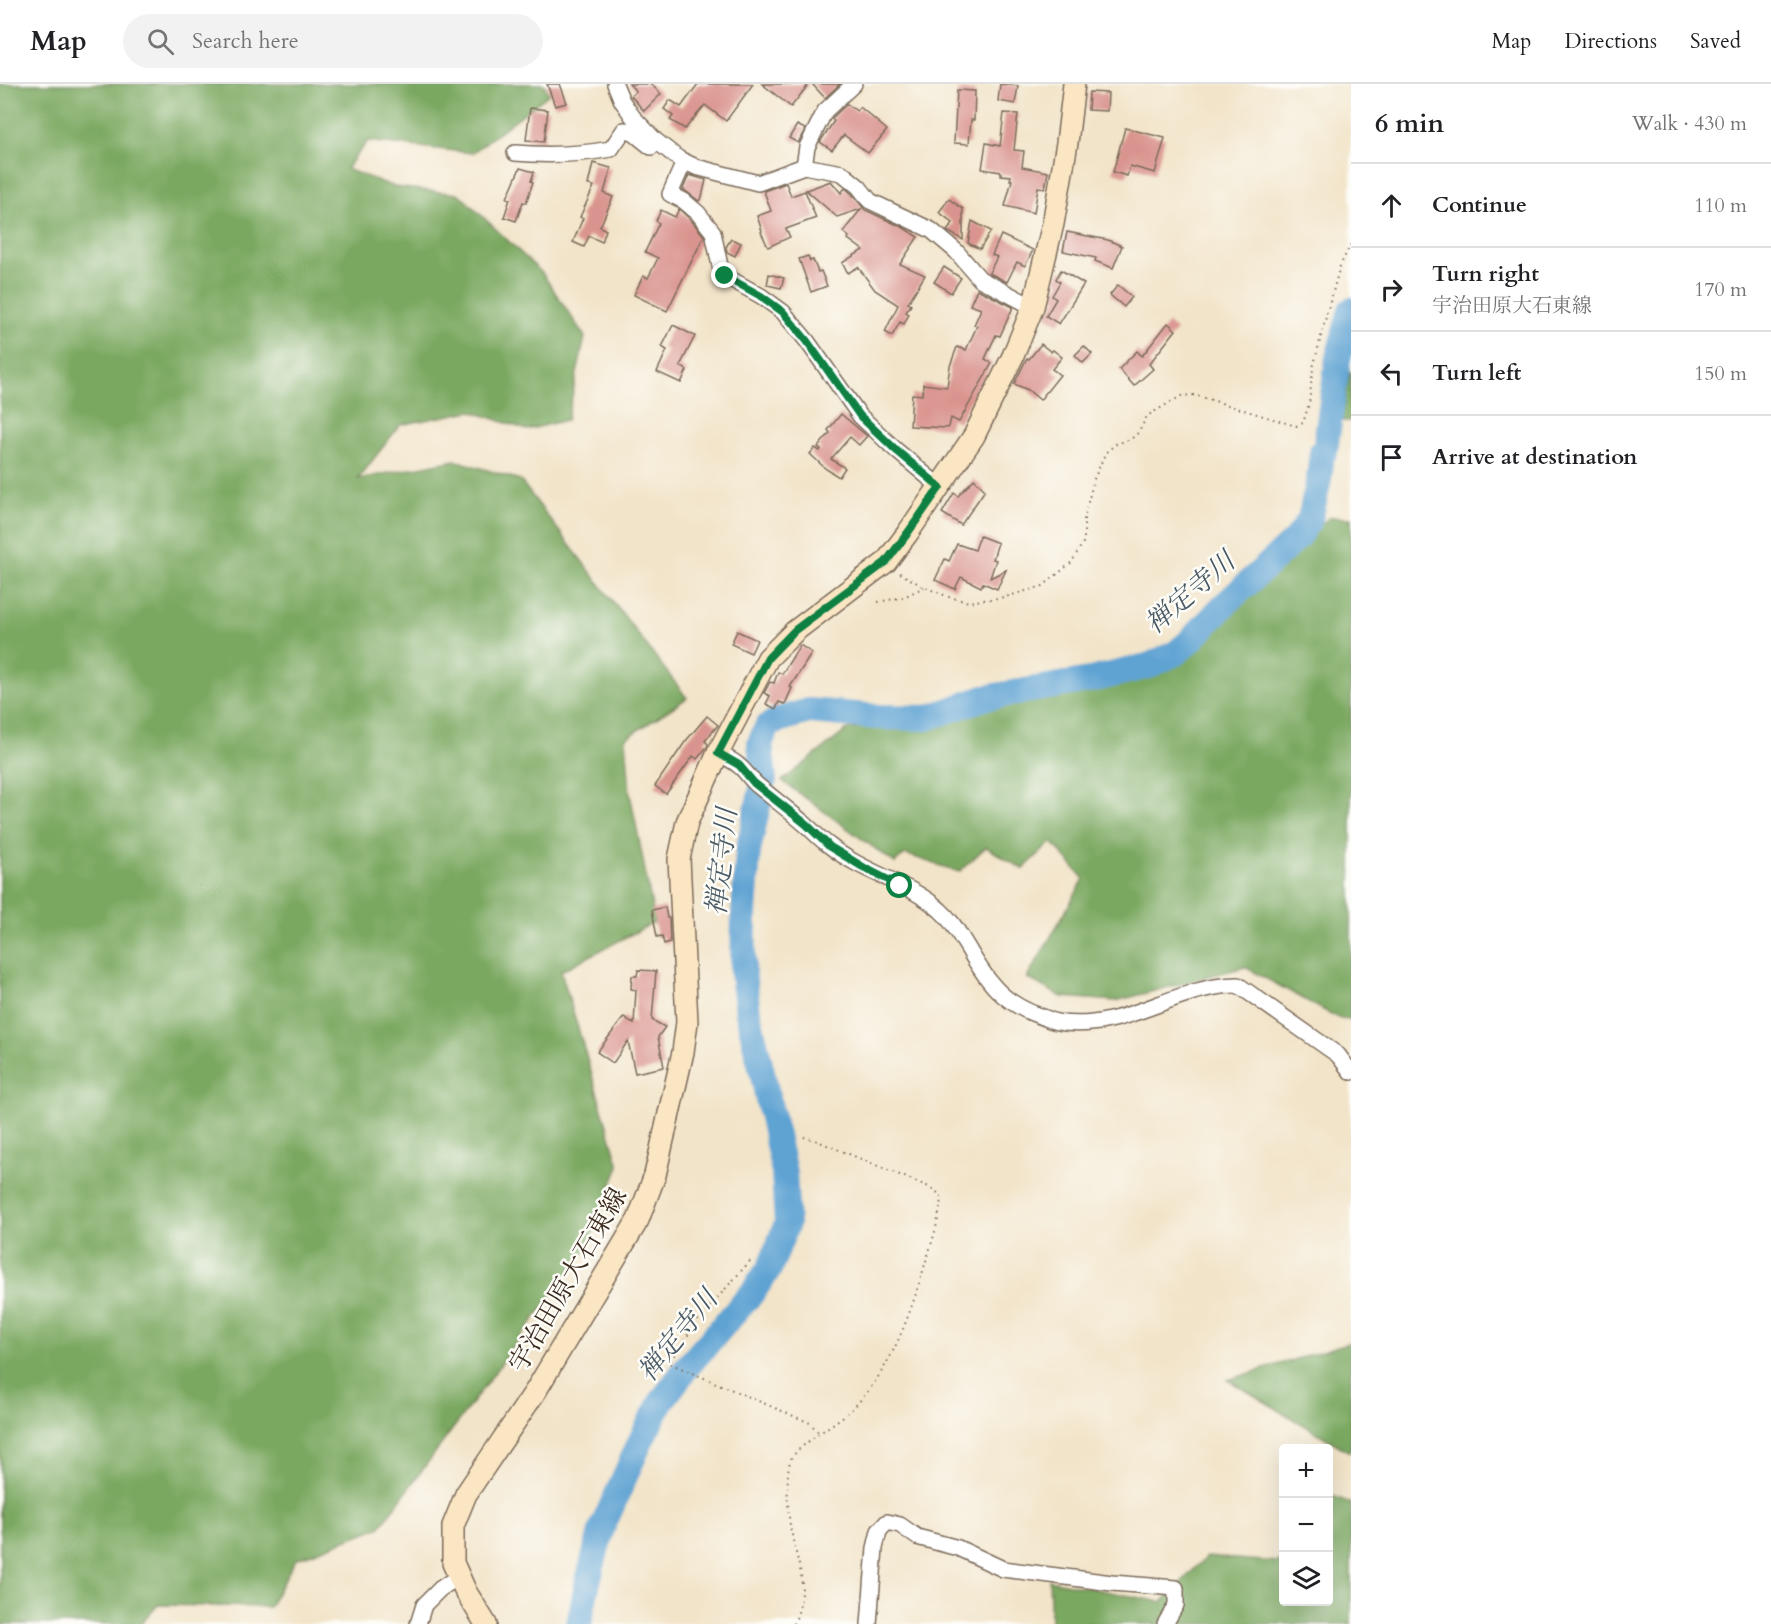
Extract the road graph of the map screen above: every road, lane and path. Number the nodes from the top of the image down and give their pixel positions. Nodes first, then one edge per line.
1 (615, 84) edge
2 (854, 84) edge
3 (1074, 84) edge
4 (661, 144) junction
5 (516, 153) dead end
6 (684, 162) junction
7 (804, 166) junction
8 (1351, 244) edge
9 (1033, 307) junction
10 (940, 487) junction
11 (886, 562) junction
12 (924, 587) junction
13 (878, 602) dead end
14 (718, 753) junction
15 (1351, 1072) edge
16 (800, 1136) dead end
17 (750, 1261) dead end
18 (820, 1434) junction
19 (459, 1576) junction
20 (418, 1624) edge
21 (486, 1624) edge
22 (794, 1624) edge
23 (869, 1624) edge
24 (1165, 1624) edge

1 - 4 street
2 - 7 street
3 - 9 main road, 宇治田原大石東線
4 - 5 street
4 - 6 street
6 - 7 street
6 - 10 street
7 - 9 street
8 - 12 path
9 - 10 main road, 宇治田原大石東線
10 - 11 main road, 宇治田原大石東線
11 - 12 path
11 - 14 main road, 宇治田原大石東線
12 - 13 path
14 - 15 street
14 - 19 main road, 宇治田原大石東線
16 - 18 path
17 - 18 path
18 - 22 path
19 - 20 street
19 - 21 main road, 宇治田原大石東線
23 - 24 street

